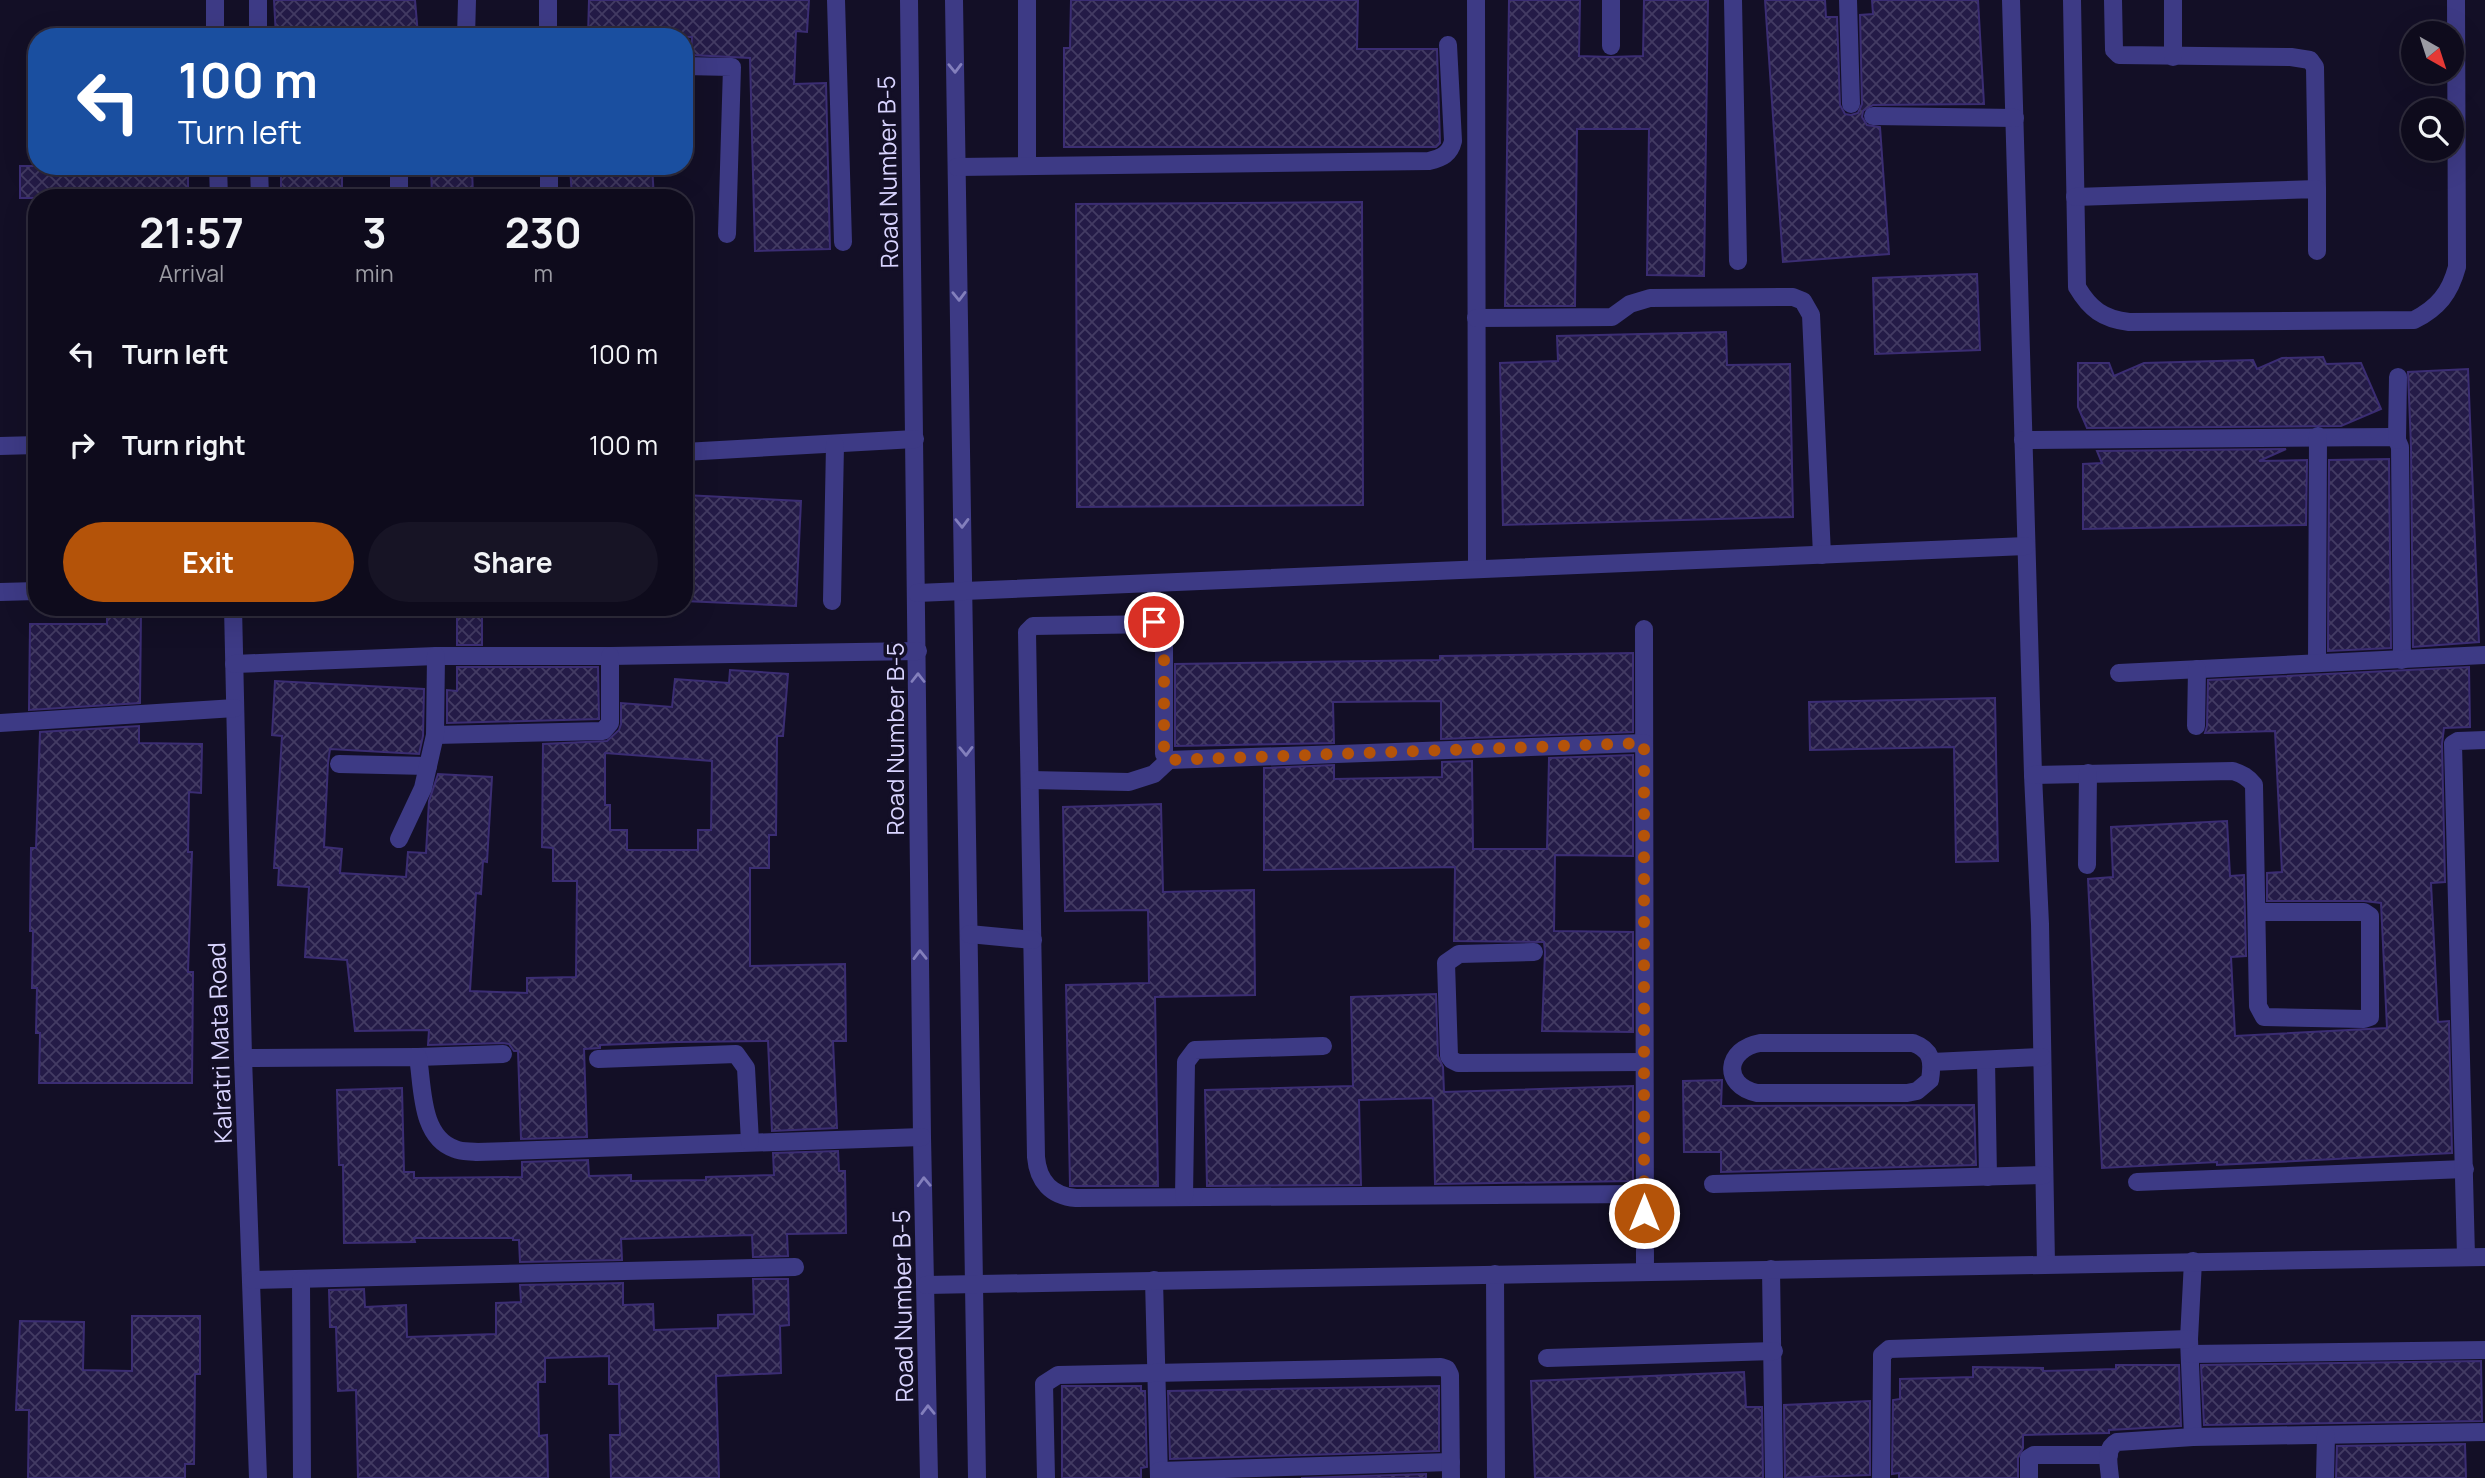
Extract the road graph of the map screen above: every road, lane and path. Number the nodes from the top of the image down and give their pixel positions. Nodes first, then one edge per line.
1 (215, 0) edge
2 (258, 0) edge
3 (467, 0) edge
4 (548, 0) edge
5 (836, 0) edge
6 (909, 0) edge
7 (954, 0) edge
8 (1027, 0) edge
9 (1476, 0) edge
10 (1611, 0) edge
11 (1733, 0) edge
12 (1848, 0) edge
13 (2011, 0) edge
14 (2072, 0) edge
15 (2113, 0) edge
16 (2173, 0) edge
17 (2456, 0) edge
18 (215, 28) edge
19 (258, 28) edge
20 (466, 28) edge
21 (548, 28) edge
22 (1448, 45) dead end
23 (1611, 46) dead end
24 (2173, 57) junction
25 (693, 66) edge
26 (1851, 104) dead end
27 (1873, 116) dead end
28 (2015, 118) junction
29 (1027, 166) junction
30 (957, 167) junction
31 (2317, 189) junction
32 (2075, 197) junction
33 (727, 234) dead end
34 (843, 242) dead end
35 (2317, 251) dead end
36 (1738, 261) dead end
37 (1476, 318) junction
38 (2398, 377) dead end
39 (2318, 436) junction
40 (915, 439) junction
41 (2023, 440) junction
42 (2397, 440) junction
43 (28, 445) edge
44 (835, 445) junction
45 (0, 446) edge
46 (693, 452) edge
47 (2026, 546) junction
48 (1822, 555) junction
49 (1477, 569) junction
50 (964, 590) junction
51 (28, 591) edge
52 (0, 592) edge
53 (917, 593) junction
54 (832, 601) dead end
55 (233, 616) edge
56 (1644, 629) dead end
57 (918, 651) junction
58 (2485, 655) edge
59 (436, 656) junction
60 (610, 656) junction
61 (2402, 660) junction
62 (2317, 663) junction
63 (234, 664) junction
64 (2197, 668) junction
65 (2119, 673) dead end
66 (234, 708) junction
67 (0, 723) edge
68 (2196, 726) dead end
69 (435, 735) junction
70 (2485, 740) edge
71 (1644, 743) junction
72 (1169, 760) junction
73 (339, 764) dead end
74 (428, 766) junction
75 (2088, 773) junction
76 (2033, 775) junction
77 (1030, 780) junction
78 (399, 839) dead end
79 (2087, 865) dead end
80 (2257, 912) junction
81 (969, 934) junction
82 (1033, 940) junction
83 (1534, 952) dead end
84 (1323, 1046) dead end
85 (503, 1054) dead end
86 (418, 1057) junction
87 (2042, 1057) junction
88 (243, 1058) junction
89 (598, 1059) dead end
90 (1986, 1060) junction
91 (1644, 1062) junction
92 (1932, 1062) junction
93 (922, 1137) junction
94 (750, 1142) junction
95 (2465, 1169) junction
96 (2044, 1175) junction
97 (1988, 1177) junction
98 (2137, 1182) dead end
99 (1713, 1184) dead end
100 (1644, 1194) junction
101 (1184, 1198) junction
102 (2466, 1256) junction
103 (2485, 1257) edge
104 (2193, 1261) junction
105 (2046, 1264) junction
106 (795, 1267) dead end
107 (1771, 1269) junction
108 (1644, 1272) junction
109 (1495, 1274) junction
110 (252, 1280) junction
111 (301, 1280) junction
112 (1154, 1280) junction
113 (974, 1284) junction
114 (926, 1285) junction
115 (2190, 1346) junction
116 (2485, 1350) edge
117 (1774, 1351) junction
118 (1547, 1357) dead end
119 (1156, 1374) junction
120 (2485, 1432) edge
121 (2326, 1434) junction
122 (2193, 1437) junction
123 (2109, 1455) junction
124 (1451, 1470) edge
125 (1256, 1473) edge
126 (1159, 1474) edge
127 (258, 1478) edge
128 (302, 1478) edge
129 (929, 1478) edge
130 (977, 1478) edge
131 (1046, 1478) edge
132 (1496, 1478) edge
133 (1774, 1478) edge
134 (1881, 1478) edge
135 (2029, 1478) edge
136 (2110, 1478) edge
137 (2325, 1478) edge

1 - 18 street
2 - 19 street
3 - 20 street
4 - 21 street
5 - 34 street
6 - 40 street, Road Number B-5
7 -> 30 street
8 - 29 street
9 - 37 street
10 - 23 street
11 - 36 street
12 - 26 street
13 - 28 street
14 - 32 street
15 - 24 street
16 - 24 street
17 - 32 street
22 - 29 street
24 - 31 street
25 - 33 street
27 - 28 street
28 - 41 street
29 - 30 street
30 -> 50 street
31 - 32 street
31 - 35 street
37 - 48 street
37 - 49 street
38 - 42 street
39 - 41 street
39 - 42 street
39 - 62 street
40 - 44 street
40 - 53 street, Road Number B-5
41 - 47 street
42 - 61 street
43 - 45 street
44 - 46 street
44 - 54 street
47 - 48 street
47 - 76 street
48 - 49 street
49 - 50 street
50 - 53 street
50 -> 81 street
51 - 52 street
53 - 57 street, Road Number B-5
55 - 63 street, Kalratri Mata Road
56 - 71 street
57 - 60 street
93 -> 57 street, Road Number B-5
58 - 61 street
59 - 60 street
59 - 63 street
59 - 69 street
60 - 69 street
61 - 62 street
62 - 64 street
63 - 66 street, Kalratri Mata Road
64 - 65 street
64 - 68 street
66 - 67 street
66 - 88 street, Kalratri Mata Road
69 - 74 street
70 - 95 street
71 - 72 street
71 - 91 street
72 - 77 street
72 - 77 street
73 - 74 street
74 - 78 street
75 - 76 street
75 - 79 street
75 - 80 street
76 - 87 street
77 - 82 street
80 - 80 street
81 - 82 street
81 - 113 street
82 - 101 street
83 - 91 street
84 - 101 street
85 - 86 street
86 - 88 street
86 - 94 street
87 - 90 street
87 - 96 street
88 - 110 street, Kalratri Mata Road
89 - 94 street
90 - 92 street
90 - 97 street
91 - 100 street
92 - 92 street
93 - 94 street
114 -> 93 street, Road Number B-5
95 - 98 street
95 - 102 street
96 - 97 street
96 - 105 street
97 - 99 street
100 - 101 street
100 - 108 street
102 - 103 street
102 - 104 street
104 - 105 street
104 - 115 street
105 - 107 street
106 - 111 street
107 - 108 street
107 - 117 street
108 - 109 street
109 - 112 street
109 - 132 street
110 - 111 street
110 - 127 street, Kalratri Mata Road
111 - 128 street
112 - 113 street
112 - 119 street
113 - 114 street
113 - 130 street
129 -> 114 street, Road Number B-5
115 - 116 street
115 - 122 street
115 - 134 street
117 - 118 street
117 - 133 street
119 - 124 street
119 - 126 street
119 - 131 street
120 - 121 street
121 - 122 street
121 - 137 street
122 - 123 street
123 - 135 street
123 - 136 street
124 - 125 street
125 - 126 street

